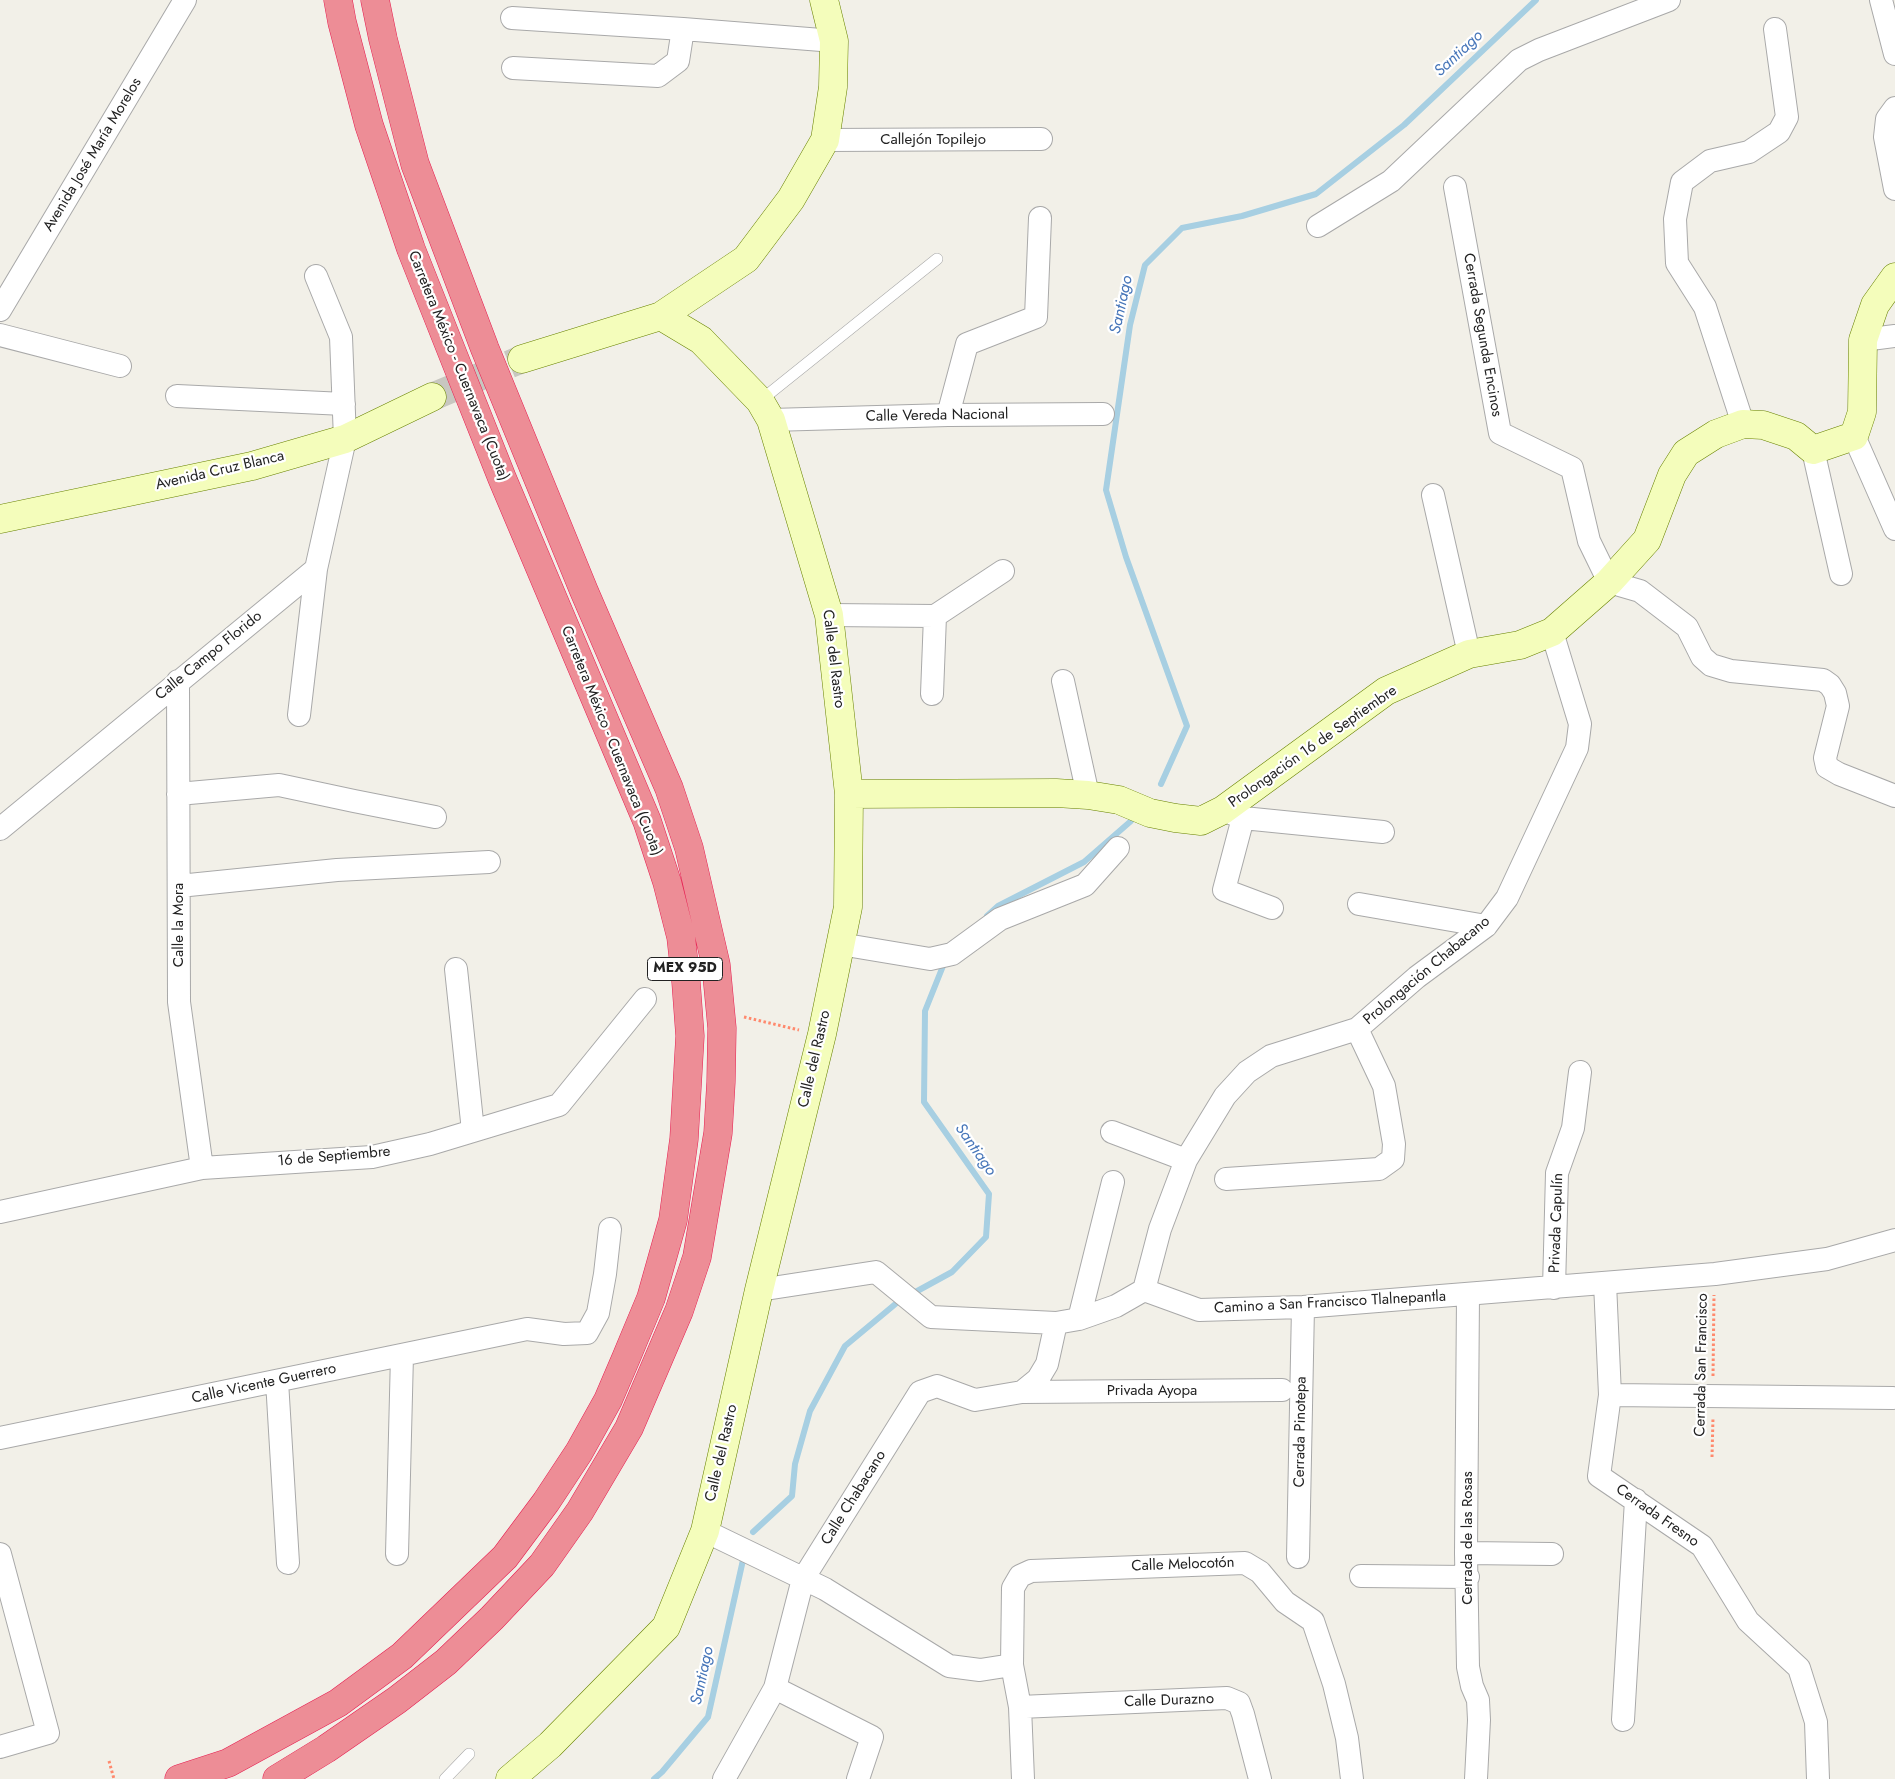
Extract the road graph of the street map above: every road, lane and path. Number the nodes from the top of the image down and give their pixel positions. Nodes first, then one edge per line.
1 (185, 0) edge
2 (338, 0) edge
3 (375, 0) edge
4 (824, 0) edge
5 (1669, 0) edge
6 (1881, 0) edge
7 (512, 18) dead end
8 (683, 29) junction
9 (1775, 29) dead end
10 (834, 41) junction
11 (1895, 54) edge
12 (514, 68) dead end
13 (1895, 108) edge
14 (1042, 139) dead end
15 (825, 140) junction
16 (1455, 187) dead end
17 (1895, 189) edge
18 (1040, 218) dead end
19 (1318, 226) dead end
20 (937, 259) dead end
21 (316, 276) dead end
22 (1895, 277) edge
23 (0, 310) edge
24 (661, 316) junction
25 (0, 335) edge
26 (1895, 336) edge
27 (1863, 340) junction
28 (522, 359) tunnel mouth
29 (120, 366) dead end
30 (177, 396) dead end
31 (432, 397) tunnel mouth
32 (344, 404) junction
33 (766, 410) junction
34 (1102, 414) dead end
35 (948, 415) junction
36 (1743, 424) junction
37 (1854, 436) junction
38 (345, 439) junction
39 (1813, 450) junction
40 (1433, 496) dead end
41 (0, 519) edge
42 (1895, 529) edge
43 (316, 568) junction
44 (1003, 571) dead end
45 (1842, 574) dead end
46 (1609, 582) junction
47 (829, 615) junction
48 (935, 616) junction
49 (1552, 632) junction
50 (1470, 654) junction
51 (178, 681) junction
52 (1063, 681) dead end
53 (932, 694) dead end
54 (299, 715) dead end
55 (178, 794) junction
56 (849, 794) junction
57 (1088, 795) junction
58 (1895, 796) edge
59 (1233, 814) junction
60 (435, 817) dead end
61 (0, 828) edge
62 (1383, 832) dead end
63 (1118, 848) dead end
64 (489, 862) dead end
65 (179, 886) junction
66 (1359, 904) dead end
67 (1272, 908) dead end
68 (1486, 926) junction
69 (840, 944) junction
70 (456, 969) dead end
71 (645, 999) dead end
72 (742, 1017) dead end
73 (1357, 1029) junction
74 (822, 1034) junction
75 (1580, 1072) dead end
76 (473, 1131) junction
77 (1112, 1132) dead end
78 (1186, 1160) junction
79 (202, 1168) junction
80 (1226, 1179) dead end
81 (1113, 1182) dead end
82 (0, 1212) edge
83 (610, 1229) dead end
84 (1895, 1240) edge
85 (1715, 1274) junction
86 (1605, 1283) junction
87 (1554, 1288) junction
88 (758, 1290) junction
89 (1144, 1290) junction
90 (1468, 1295) junction
91 (1303, 1307) junction
92 (1078, 1319) junction
93 (1056, 1322) junction
94 (402, 1355) junction
95 (277, 1381) junction
96 (1282, 1390) dead end
97 (1022, 1392) junction
98 (1610, 1395) junction
99 (1713, 1397) junction
100 (1892, 1398) dead end
101 (0, 1438) edge
102 (1712, 1457) dead end
103 (1636, 1500) junction
104 (705, 1531) junction
105 (1466, 1553) junction
106 (0, 1554) edge
107 (397, 1554) dead end
108 (1552, 1554) dead end
109 (1298, 1557) dead end
110 (288, 1563) dead end
111 (1362, 1576) dead end
112 (1468, 1577) junction
113 (803, 1579) junction
114 (1012, 1666) junction
115 (775, 1688) junction
116 (1020, 1707) junction
117 (1623, 1720) dead end
118 (0, 1747) edge
119 (469, 1754) dead end
120 (109, 1761) dead end
121 (114, 1779) edge
122 (179, 1779) edge
123 (277, 1779) edge
124 (445, 1779) edge
125 (510, 1779) edge
126 (724, 1779) edge
127 (858, 1779) edge
128 (1023, 1779) edge
129 (1260, 1779) edge
130 (1352, 1779) edge
131 (1476, 1779) edge
132 (1818, 1779) edge

1 - 23 street, Avenida José María Morelos
2 - 122 highway, Carretera México - Cuernavaca (Cuota) / MEX 95D
3 - 123 highway, Carretera México - Cuernavaca (Cuota) / MEX 95D
4 - 10 main road
5 - 19 street
6 - 11 street
7 - 8 street
8 - 10 street
8 - 12 street
9 - 36 street
10 - 15 main road
13 - 17 street
14 - 15 street, Callejón Topilejo
15 - 24 main road
16 - 46 street, Cerrada Segunda Encinos
18 - 35 street
20 - 33 lane
21 - 32 street
22 - 27 main road
24 - 28 main road
24 - 33 main road, Calle del Rastro
25 - 29 street
26 - 27 street
27 - 37 main road
30 - 32 street
31 - 38 main road, Avenida Cruz Blanca
32 - 38 street
33 - 35 street, Calle Vereda Nacional
33 - 47 main road, Calle del Rastro
34 - 35 street, Calle Vereda Nacional
36 - 39 main road, Prolongación 16 de Septiembre
36 - 46 main road, Prolongación 16 de Septiembre
37 - 39 main road
37 - 42 street
38 - 41 main road, Avenida Cruz Blanca
38 - 43 street
39 - 45 street
40 - 50 street
43 - 51 street, Calle Campo Florido
43 - 54 street
44 - 48 street
46 - 49 main road, Prolongación 16 de Septiembre
46 - 58 street
47 - 48 street
47 - 56 main road, Calle del Rastro
48 - 53 street
49 - 50 main road, Prolongación 16 de Septiembre
49 - 68 street, Prolongación Chabacano
50 - 59 main road, Prolongación 16 de Septiembre
51 - 55 street, Calle la Mora
51 - 61 street, Calle Campo Florido
52 - 57 street
55 - 60 street
55 - 65 street, Calle la Mora
56 - 57 main road, Prolongación 16 de Septiembre
56 - 69 main road, Calle del Rastro
57 - 59 main road, Prolongación 16 de Septiembre
59 - 62 street
59 - 67 street
63 - 69 street
64 - 65 street
65 - 79 street, Calle la Mora
66 - 68 street
68 - 73 street, Prolongación Chabacano
69 - 74 main road, Calle del Rastro
70 - 76 street
71 - 76 street, 16 de Septiembre
72 - 74 path
73 - 78 street, Prolongación Chabacano
73 - 80 street
74 - 88 main road, Calle del Rastro
75 - 87 street, Privada Capulín
76 - 79 street, 16 de Septiembre
77 - 78 street
78 - 89 street, Prolongación Chabacano
79 - 82 street, 16 de Septiembre
81 - 92 street
83 - 94 street, Calle Vicente Guerrero
84 - 85 street, Camino a San Francisco Tlalnepantla
85 - 86 street, Camino a San Francisco Tlalnepantla
85 - 99 path, Cerrada San Francisco
86 - 87 street, Camino a San Francisco Tlalnepantla
86 - 98 street, Cerrada Fresno
87 - 90 street, Camino a San Francisco Tlalnepantla
88 - 93 street
88 - 104 main road, Calle del Rastro
89 - 91 street, Camino a San Francisco Tlalnepantla
89 - 92 street
90 - 91 street, Camino a San Francisco Tlalnepantla
90 - 105 street, Cerrada de las Rosas
91 - 109 street, Cerrada Pinotepa
92 - 93 street
93 - 97 street
94 - 95 street, Calle Vicente Guerrero
94 - 107 street
95 - 101 street, Calle Vicente Guerrero
95 - 110 street
96 - 97 street, Privada Ayopa
97 - 113 street, Calle Chabacano
98 - 99 street
98 - 103 street, Cerrada Fresno
99 - 100 street
99 - 102 path, Cerrada San Francisco
103 - 117 street
103 - 132 street, Cerrada Fresno
104 - 113 street
104 - 125 main road, Calle del Rastro
105 - 108 street
105 - 112 street, Cerrada de las Rosas
106 - 118 street
111 - 112 street
112 - 131 street, Cerrada de las Rosas
113 - 114 street
113 - 115 street, Calle Chabacano
114 - 116 street, Calle Melocotón
114 - 130 street, Calle Melocotón
115 - 126 street, Calle Chabacano
115 - 127 street
116 - 128 street, Calle Melocotón
116 - 129 street, Calle Durazno
119 - 124 lane
120 - 121 path

